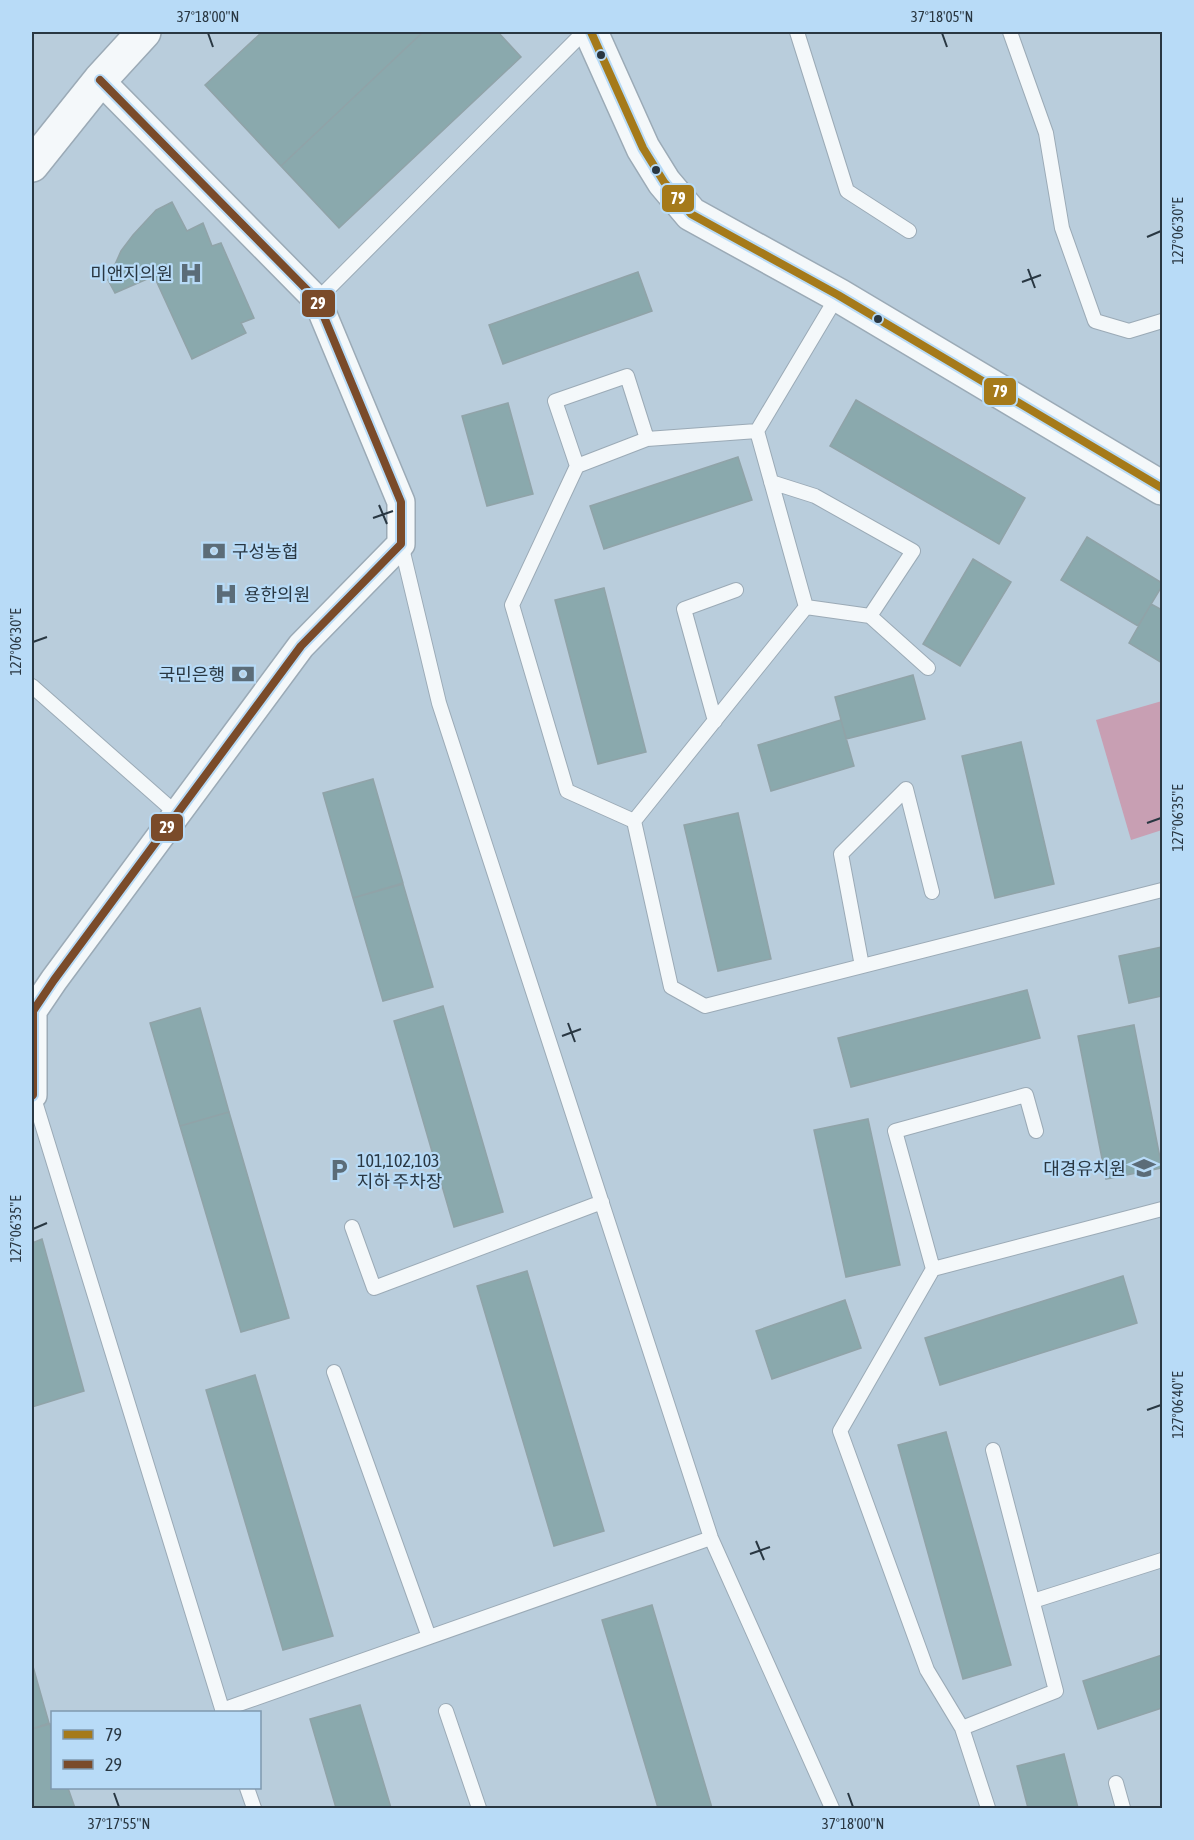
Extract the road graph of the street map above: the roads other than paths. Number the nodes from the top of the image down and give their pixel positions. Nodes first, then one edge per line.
1 (144, 32) edge
2 (584, 32) edge
3 (591, 32) edge
4 (797, 32) edge
5 (1010, 32) edge
6 (100, 80) junction
7 (32, 165) edge
8 (909, 231) dead end
9 (838, 295) junction
10 (317, 300) junction
11 (1162, 321) edge
12 (758, 431) junction
13 (647, 439) junction
14 (577, 466) junction
15 (771, 482) junction
16 (1162, 488) edge
17 (401, 544) junction
18 (736, 590) dead end
19 (806, 607) junction
20 (870, 616) junction
21 (928, 668) dead end
22 (32, 686) edge
23 (715, 721) junction
24 (177, 814) junction
25 (634, 821) junction
26 (1162, 890) edge
27 (932, 892) dead end
28 (862, 966) junction
29 (32, 1095) edge
30 (1036, 1131) dead end
31 (602, 1202) junction
32 (1162, 1209) edge
33 (352, 1227) dead end
34 (933, 1269) junction
35 (334, 1372) dead end
36 (993, 1450) dead end
37 (711, 1538) junction
38 (1162, 1560) edge
39 (1033, 1601) junction
40 (429, 1637) junction
41 (223, 1711) edge
42 (446, 1711) dead end
43 (962, 1728) junction
44 (1116, 1783) dead end
45 (247, 1789) edge
46 (254, 1809) edge
47 (479, 1809) edge
48 (832, 1809) edge
49 (988, 1809) edge
50 (1123, 1809) edge

1 - 6 street
2 - 10 lane
3 - 9 street
4 - 8 lane
5 - 11 lane
6 - 7 street
6 - 10 street
9 - 12 lane
9 - 16 street
10 - 17 street
12 - 13 lane
12 - 15 lane
13 - 14 lane
13 - 14 lane
14 - 25 lane
15 - 19 lane
15 - 20 lane
17 - 24 street
17 - 31 lane
18 - 23 lane
19 - 20 lane
19 - 23 lane
20 - 21 lane
22 - 24 lane
23 - 25 lane
24 - 29 street
25 - 28 lane
26 - 28 lane
27 - 28 lane
29 - 41 lane
30 - 34 lane
31 - 33 lane
31 - 37 lane
32 - 34 lane
34 - 43 lane
35 - 40 lane
36 - 39 lane
37 - 40 lane
37 - 48 lane
38 - 39 lane
39 - 43 lane
40 - 41 lane
42 - 47 lane
43 - 49 lane
44 - 50 lane
45 - 46 lane

